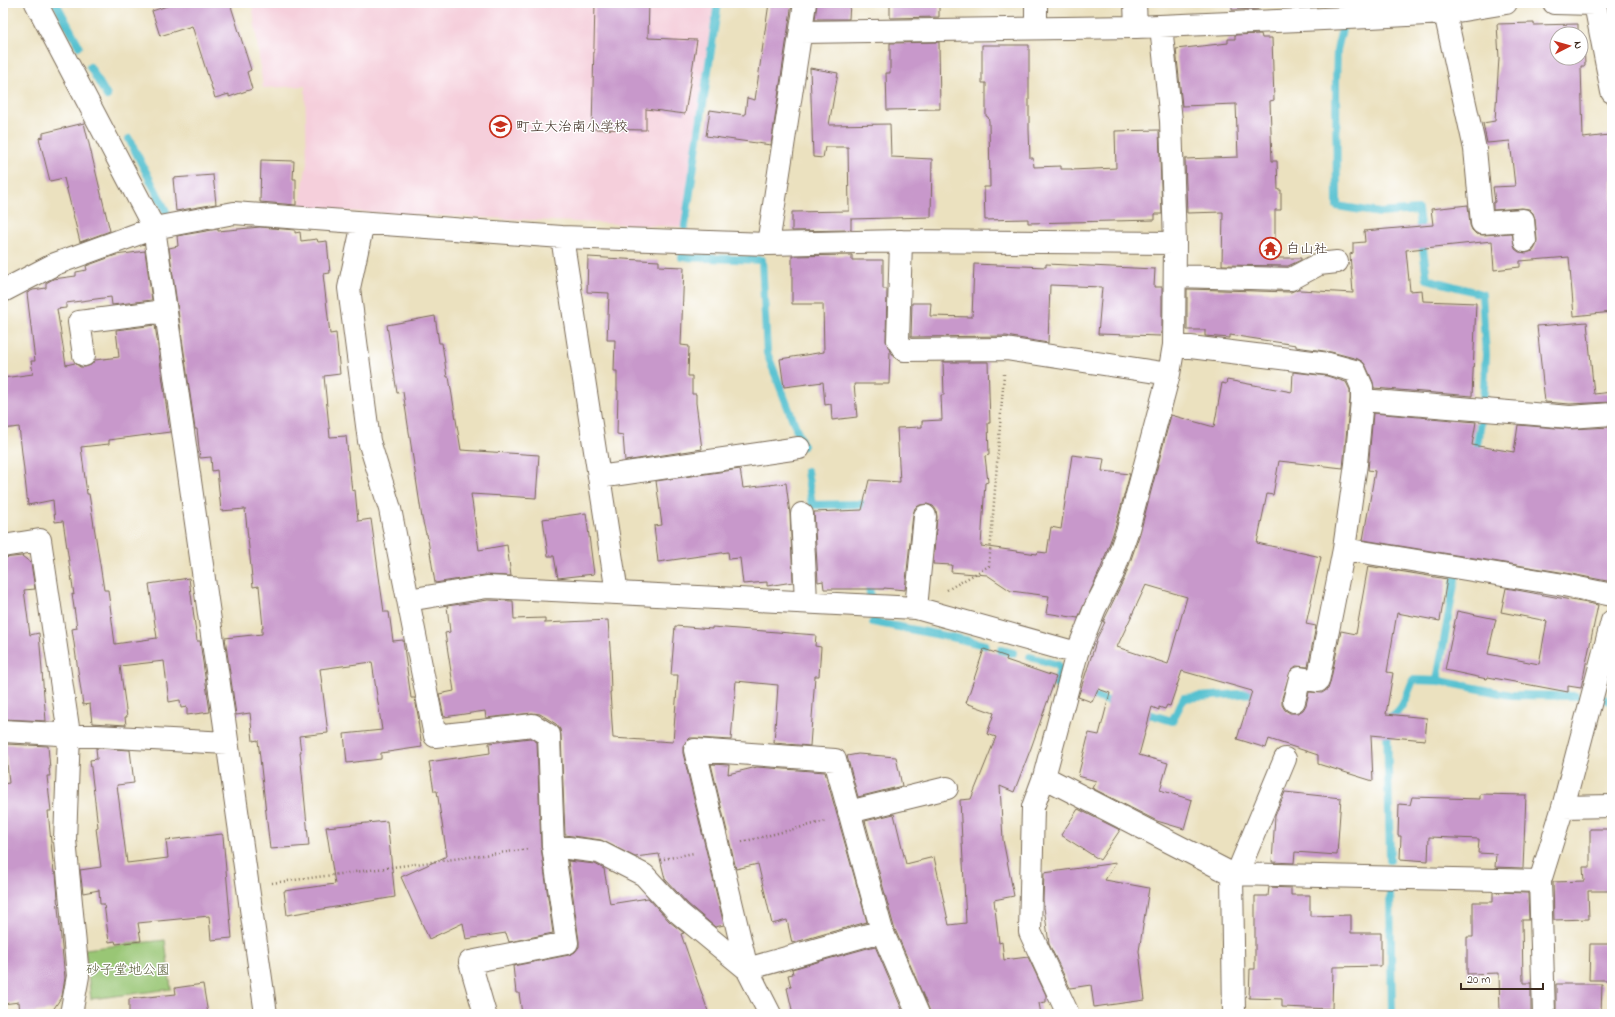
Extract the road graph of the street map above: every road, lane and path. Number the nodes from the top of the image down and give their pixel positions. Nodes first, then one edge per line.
1 (36, 3) edge
2 (805, 3) edge
3 (1036, 3) edge
4 (1135, 3) edge
5 (1506, 3) edge
6 (1554, 3) edge
7 (1596, 3) edge
8 (1370, 10) edge
9 (1445, 13) junction
10 (1161, 26) junction
11 (1136, 27) junction
12 (1036, 28) junction
13 (802, 32) junction
14 (1612, 92) edge
15 (363, 223) junction
16 (154, 228) junction
17 (562, 237) junction
18 (901, 241) junction
19 (1525, 241) dead end
20 (768, 244) junction
21 (1175, 244) junction
22 (1337, 262) dead end
23 (1175, 276) junction
24 (3, 291) edge
25 (166, 311) junction
26 (1174, 345) junction
27 (1006, 349) junction
28 (84, 355) dead end
29 (1169, 374) junction
30 (1362, 400) junction
31 (1612, 414) edge
32 (799, 448) dead end
33 (599, 477) junction
34 (802, 514) dead end
35 (925, 516) dead end
36 (3, 546) edge
37 (1344, 549) junction
38 (617, 593) junction
39 (1612, 595) edge
40 (408, 600) junction
41 (806, 602) junction
42 (916, 608) junction
43 (1612, 621) edge
44 (1077, 653) junction
45 (1294, 701) dead end
46 (3, 731) edge
47 (69, 734) junction
48 (227, 742) junction
49 (1285, 759) dead end
50 (1044, 777) junction
51 (947, 788) dead end
52 (1563, 806) junction
53 (1612, 806) edge
54 (849, 812) junction
55 (553, 846) junction
56 (1235, 874) junction
57 (1540, 881) junction
58 (248, 886) junction
59 (882, 931) junction
60 (747, 969) junction
61 (71, 1014) edge
62 (266, 1014) edge
63 (485, 1014) edge
64 (770, 1014) edge
65 (918, 1014) edge
66 (1068, 1014) edge
67 (1234, 1014) edge
68 (1544, 1014) edge

1 - 16 street
2 - 13 street
3 - 12 street
4 - 11 street
5 - 9 street
6 - 7 street
7 - 14 street
8 - 9 street
8 - 10 street
9 - 19 street
10 - 11 street
10 - 21 street
11 - 12 street
12 - 13 street
13 - 20 street
15 - 16 street
15 - 17 street
15 - 40 street
16 - 24 street
16 - 25 street
17 - 20 street
17 - 33 street
18 - 20 street
18 - 21 street
18 - 27 street
21 - 23 street
22 - 23 street
23 - 26 street
25 - 28 street
25 - 48 street
26 - 29 street
26 - 30 street
27 - 29 street
27 - 42 path
29 - 44 street
30 - 31 street
30 - 37 street
32 - 33 street
33 - 38 street
34 - 41 street
35 - 42 street
36 - 47 street
37 - 39 street
37 - 45 street
38 - 40 street
38 - 41 street
40 - 55 street
41 - 42 street
42 - 44 street
43 - 52 street
44 - 50 street
46 - 47 street
47 - 48 street
47 - 61 street
48 - 58 street
49 - 56 street
50 - 56 street
50 - 66 street
51 - 54 street
52 - 53 street
52 - 57 street
54 - 59 street
54 - 60 street
55 - 58 path
55 - 60 street
55 - 63 street
56 - 57 street
56 - 67 street
57 - 68 street
58 - 62 street
59 - 60 street
59 - 65 street
60 - 64 street

